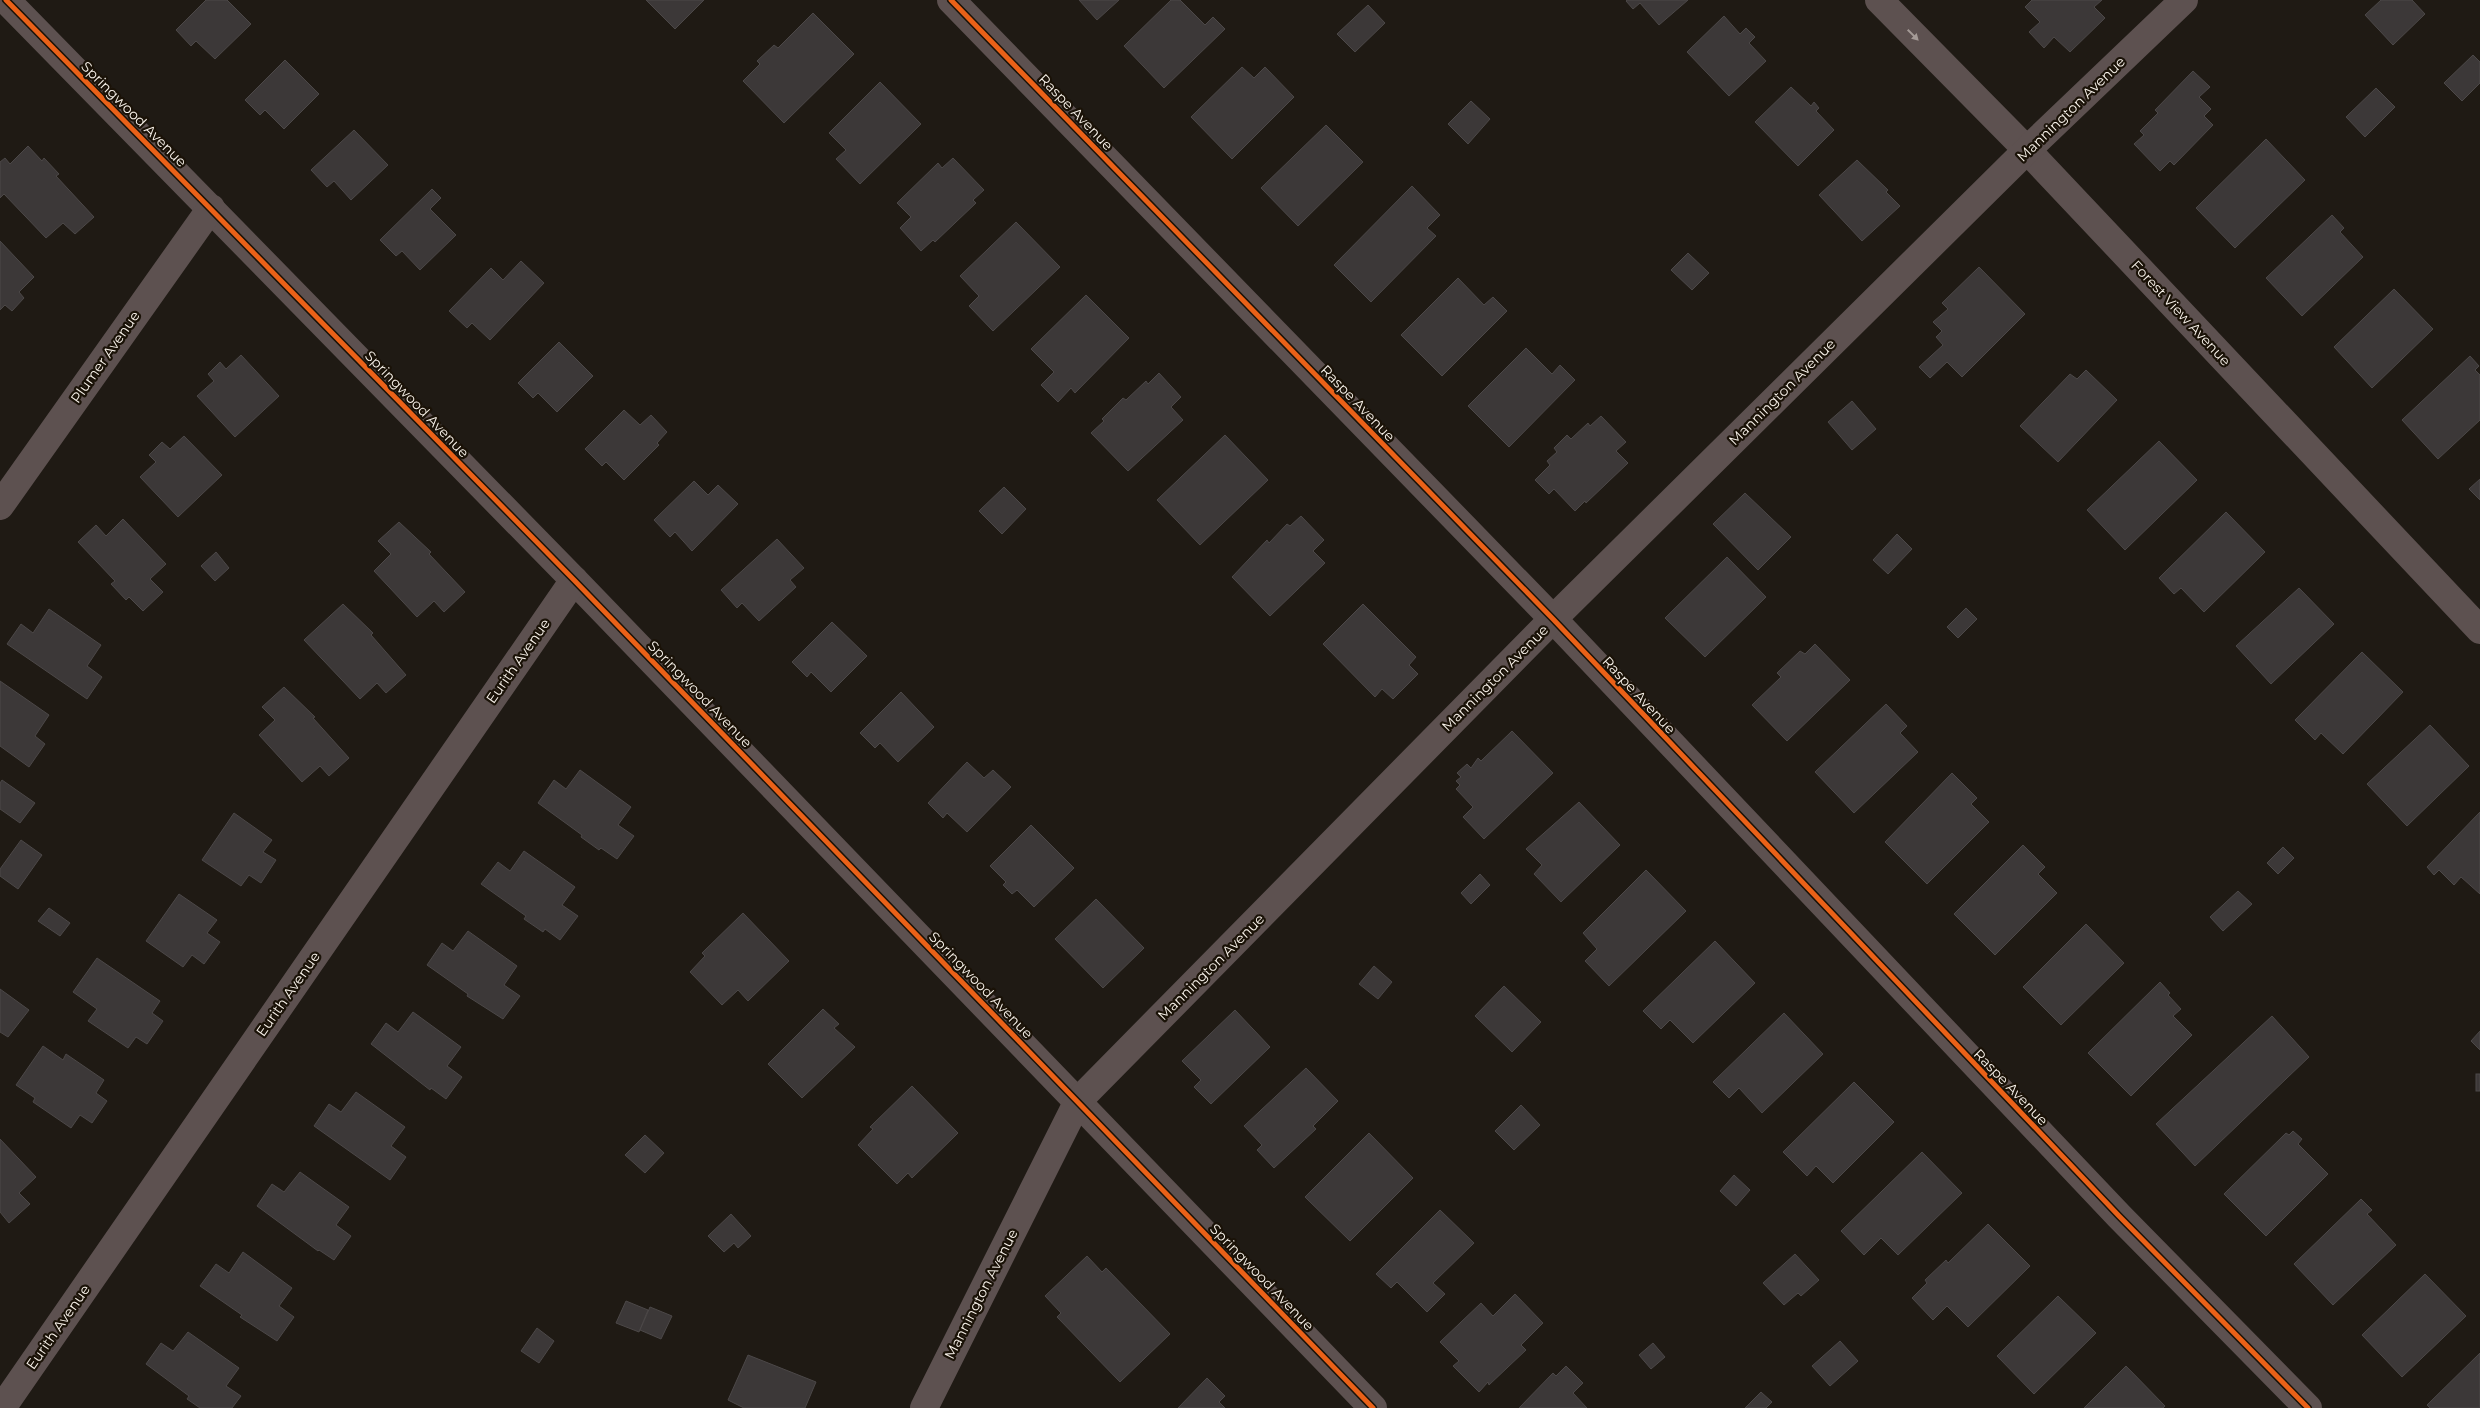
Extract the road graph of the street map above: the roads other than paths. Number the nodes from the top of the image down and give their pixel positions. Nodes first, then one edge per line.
1 (6, 0) edge
2 (951, 0) edge
3 (1879, 0) edge
4 (2184, 0) edge
5 (2027, 150) junction
6 (211, 208) junction
7 (0, 506) edge
8 (574, 580) junction
9 (1552, 619) junction
10 (2480, 630) edge
11 (1078, 1101) junction
12 (2, 1408) edge
13 (924, 1408) edge
14 (1373, 1408) edge
15 (2308, 1408) edge

1 - 6 street, Springwood Avenue
2 - 9 street, Raspe Avenue
3 -> 5 street, Forest View Avenue
4 - 5 street, Mannington Avenue
5 - 9 street, Mannington Avenue
5 - 10 street, Forest View Avenue
6 - 7 street, Plumer Avenue
6 - 8 street, Springwood Avenue
8 - 11 street, Springwood Avenue
8 - 12 street, Eurith Avenue
9 - 11 street, Mannington Avenue
9 - 15 street, Raspe Avenue
11 - 13 street, Mannington Avenue
11 - 14 street, Springwood Avenue

